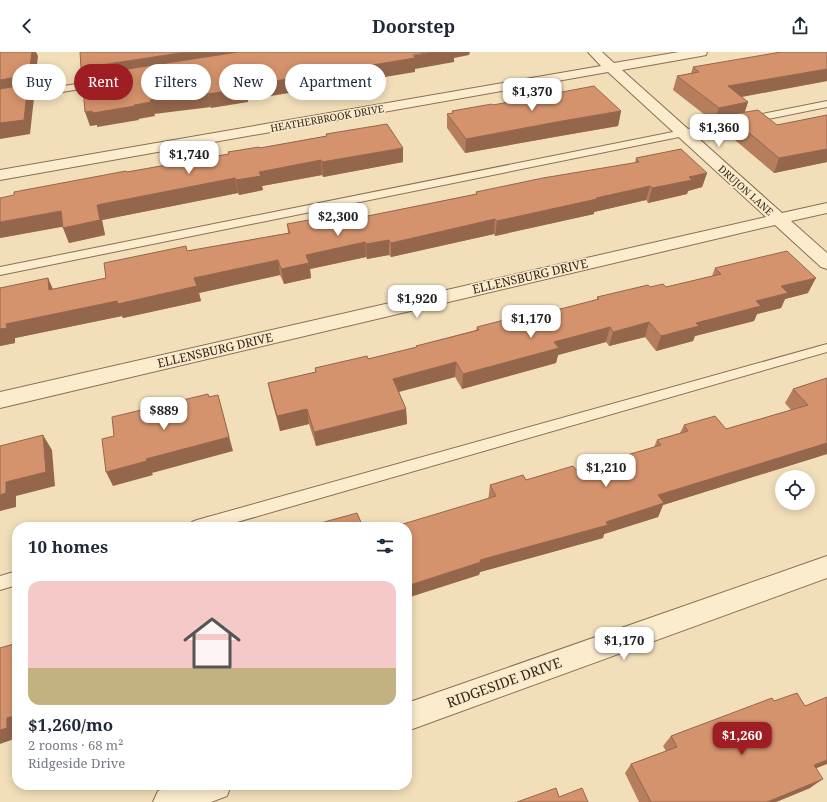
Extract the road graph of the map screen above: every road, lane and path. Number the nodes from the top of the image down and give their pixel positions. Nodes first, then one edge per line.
1 (594, 52) edge
2 (701, 52) edge
3 (611, 68) junction
4 (74, 88) edge
5 (0, 100) edge
6 (827, 104) edge
7 (682, 133) junction
8 (0, 175) edge
9 (827, 208) edge
10 (778, 219) junction
11 (827, 262) edge
12 (0, 271) edge
13 (827, 348) edge
14 (0, 400) edge
15 (215, 522) edge
16 (827, 567) edge
17 (12, 579) edge
18 (0, 583) edge
19 (412, 715) edge
20 (202, 790) edge
21 (168, 802) edge

1 - 3 street, DRUJON LANE
2 - 3 street, HEATHERBROOK DRIVE
3 - 7 street, DRUJON LANE
3 - 8 street, HEATHERBROOK DRIVE
4 - 5 lane
6 - 7 lane
7 - 10 street, DRUJON LANE
7 - 12 lane
9 - 10 street, ELLENSBURG DRIVE
10 - 11 street, DRUJON LANE
10 - 14 street, ELLENSBURG DRIVE
13 - 15 lane
16 - 19 street, RIDGESIDE DRIVE
17 - 18 lane
20 - 21 street

